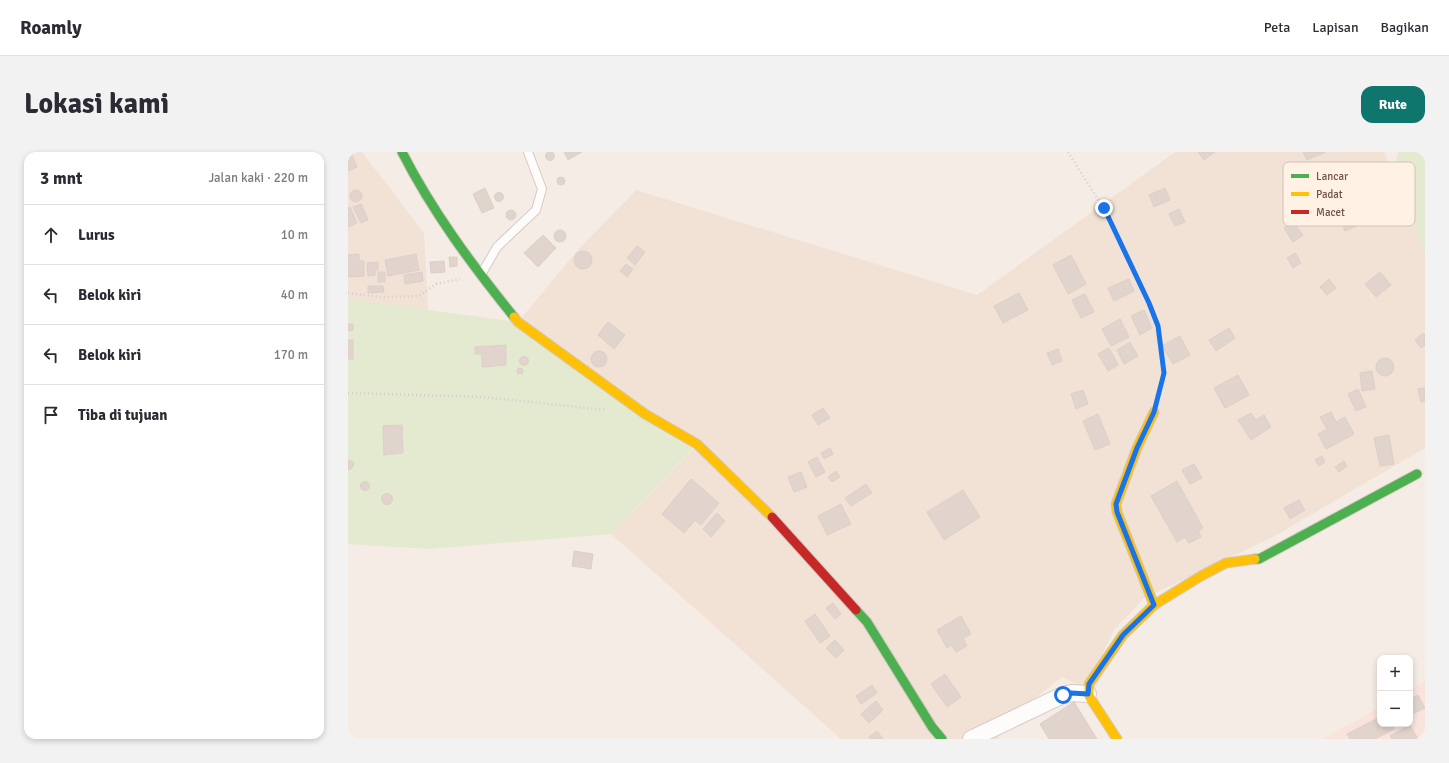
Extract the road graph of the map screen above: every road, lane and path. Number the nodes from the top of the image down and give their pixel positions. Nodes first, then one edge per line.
1 (402, 152) edge
2 (528, 152) edge
3 (1068, 152) edge
4 (480, 275) junction
5 (348, 293) edge
6 (348, 393) edge
7 (614, 411) dead end
8 (1154, 412) joint
9 (1418, 474) dead end
10 (1154, 605) junction
11 (1088, 694) junction
12 (942, 739) edge
13 (971, 739) edge
14 (1117, 739) edge

1 - 4 street
2 - 4 lane
3 - 8 path
4 - 5 path
4 - 12 street
6 - 7 path
8 - 10 street
9 - 10 street
10 - 11 street
11 - 13 street
11 - 14 street

